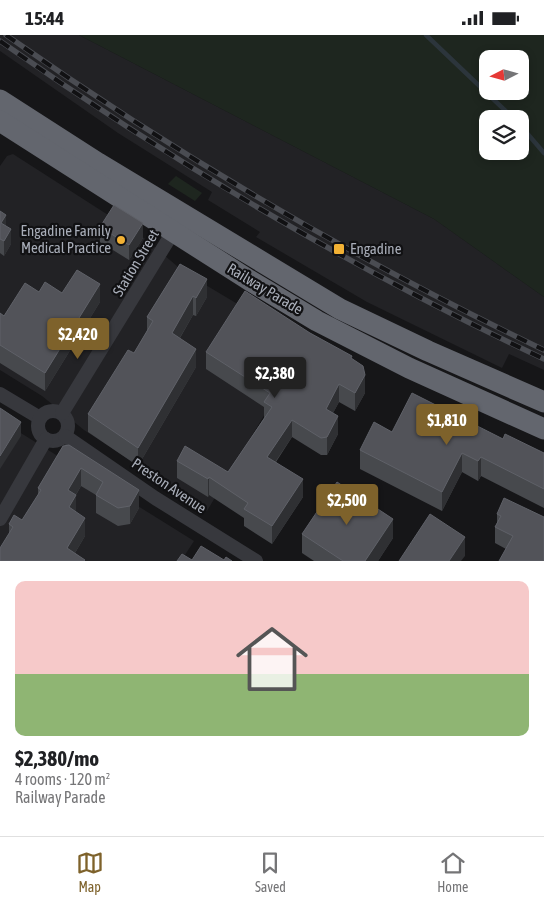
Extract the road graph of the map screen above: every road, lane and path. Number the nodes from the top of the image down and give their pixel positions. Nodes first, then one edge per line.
1 (0, 100) edge
2 (1, 125) edge
3 (173, 232) junction
4 (0, 393) edge
5 (544, 402) edge
6 (62, 413) junction
7 (40, 418) junction
8 (544, 429) edge
9 (65, 436) junction
10 (46, 439) junction
11 (0, 519) edge
12 (256, 561) edge

1 - 5 highway, Railway Parade
2 - 3 highway, Railway Parade
3 - 6 street, Station Street
3 - 8 highway, Railway Parade
4 - 7 street
6 - 7 street
6 - 9 street
7 - 10 street
9 - 10 street
9 - 12 street, Preston Avenue
10 - 11 street

